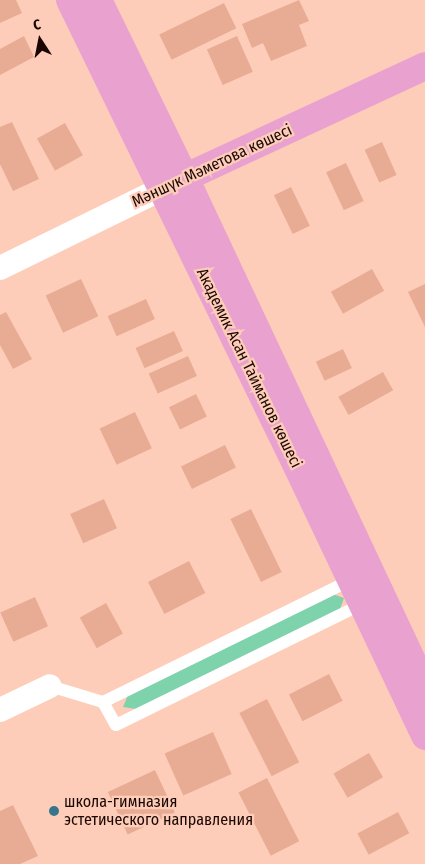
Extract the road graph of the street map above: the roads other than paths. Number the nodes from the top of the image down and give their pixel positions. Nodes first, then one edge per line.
1 (70, 0) edge
2 (98, 0) edge
3 (425, 66) edge
4 (173, 183) junction
5 (0, 268) edge
6 (357, 592) junction
7 (50, 686) joint
8 (425, 688) edge
9 (103, 702) junction
10 (0, 710) edge
11 (425, 736) edge

1 - 4 main road, Академик Асан Тайманов көшесі
2 - 4 main road, Академик Асан Тайманов көшесі
3 - 4 main road, Мәншүк Мәметова көшесі
4 - 5 street, Мәншүк Мәметова көшесі
4 - 6 main road, Академик Асан Тайманов көшесі
4 - 8 main road, Академик Асан Тайманов көшесі
6 - 9 lane
6 - 9 lane
6 - 11 main road, Академик Асан Тайманов көшесі
7 - 9 lane
7 - 10 street

